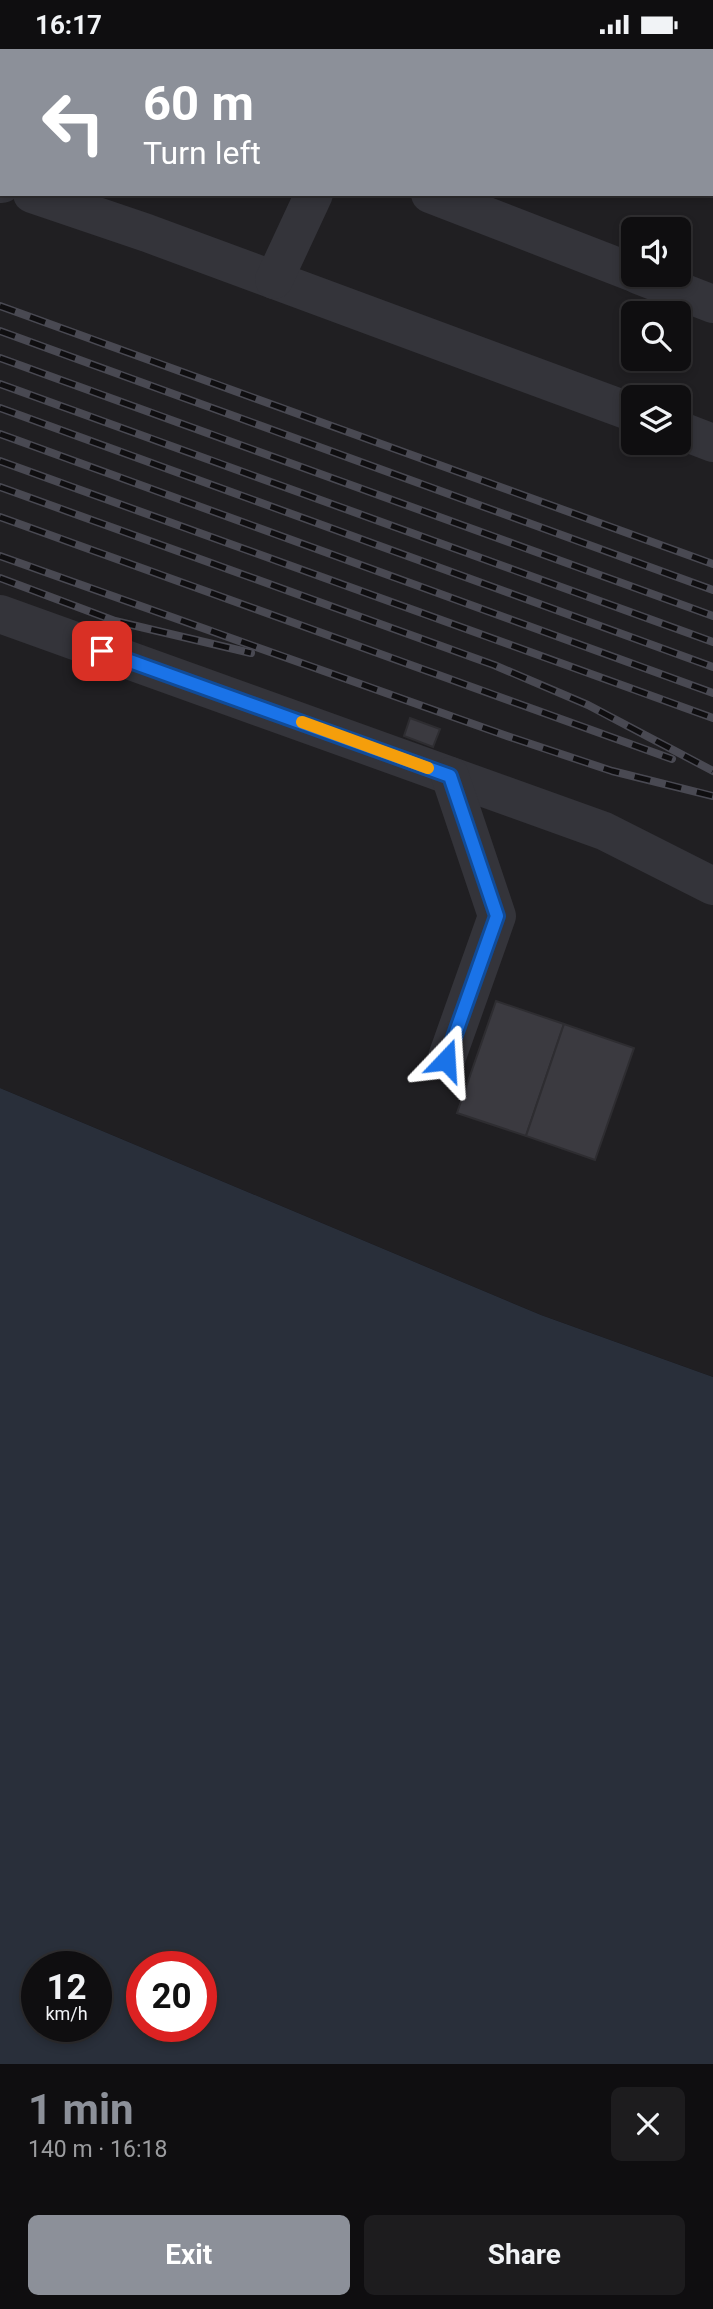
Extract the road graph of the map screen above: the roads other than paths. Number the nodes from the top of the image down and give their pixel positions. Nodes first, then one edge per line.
1 (38, 196) edge
2 (313, 196) edge
3 (435, 196) edge
4 (621, 268) edge
5 (274, 280) junction
6 (669, 287) edge
7 (713, 304) edge
8 (621, 408) edge
9 (691, 435) edge
10 (713, 443) edge
11 (0, 614) edge
12 (450, 776) junction
13 (713, 886) edge
14 (446, 1060) dead end

1 - 5 lane
2 - 5 lane
3 - 4 lane
5 - 8 lane
6 - 7 lane
9 - 10 lane
11 - 12 lane
12 - 13 lane
12 - 14 lane

